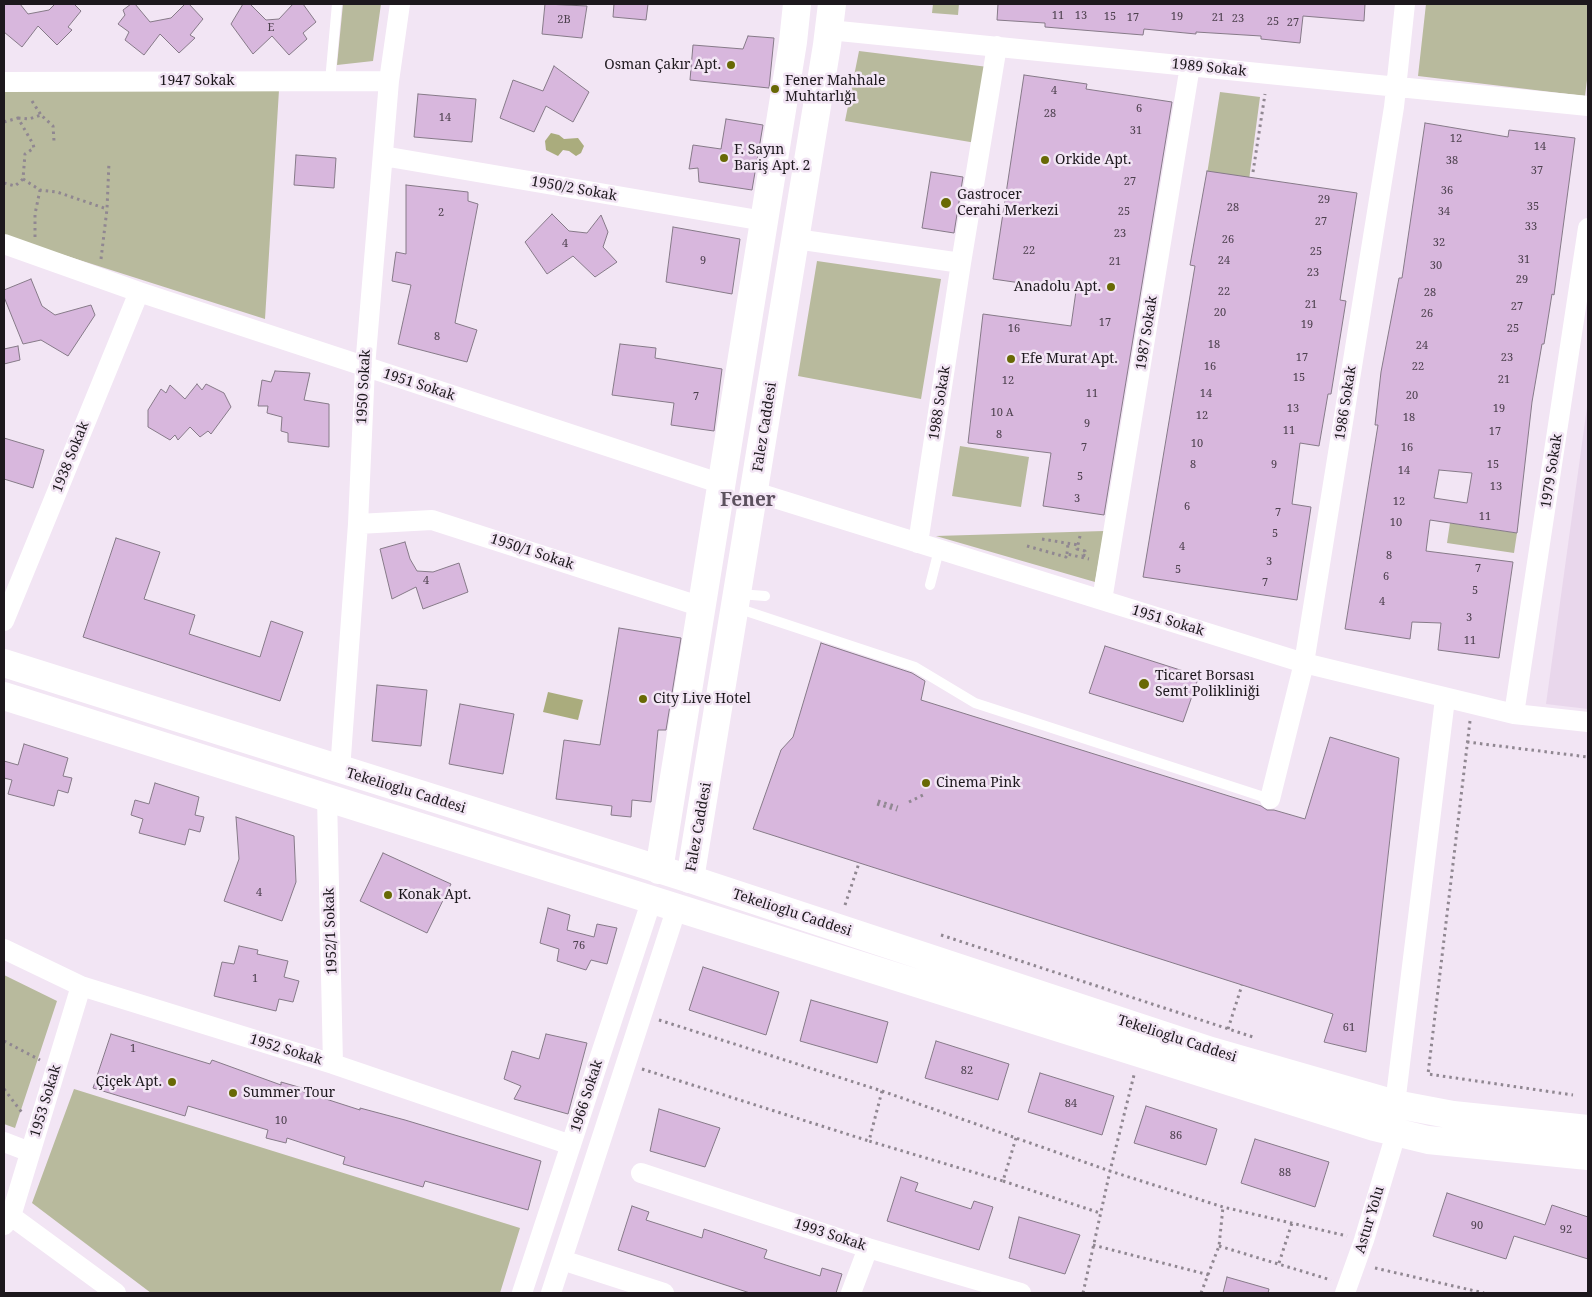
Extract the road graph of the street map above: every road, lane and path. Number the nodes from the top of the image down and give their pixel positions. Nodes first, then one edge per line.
1 (337, 4) edge
2 (400, 4) edge
3 (797, 4) edge
4 (1405, 4) edge
5 (830, 17) edge
6 (998, 46) junction
7 (1190, 66) junction
8 (330, 81) junction
9 (389, 81) junction
10 (4, 82) edge
11 (1397, 87) junction
12 (1265, 94) dead end
13 (1588, 106) edge
14 (18, 118) junction
15 (4, 122) edge
16 (54, 141) dead end
17 (383, 156) junction
18 (109, 162) dead end
19 (1253, 172) dead end
20 (24, 179) junction
21 (4, 183) edge
22 (40, 190) junction
23 (107, 209) junction
24 (764, 221) junction
25 (1588, 228) edge
26 (796, 239) junction
27 (4, 244) edge
28 (34, 244) dead end
29 (961, 262) junction
30 (100, 268) dead end
31 (139, 292) junction
32 (1583, 304) edge
33 (365, 367) junction
34 (722, 484) junction
35 (754, 492) junction
36 (358, 524) junction
37 (1080, 536) dead end
38 (1042, 539) dead end
39 (918, 543) junction
40 (1068, 543) junction
41 (1078, 545) junction
42 (1027, 546) dead end
43 (939, 550) junction
44 (1067, 554) junction
45 (1089, 559) junction
46 (1094, 560) dead end
47 (930, 585) dead end
48 (765, 596) dead end
49 (1102, 600) junction
50 (737, 601) junction
51 (702, 607) junction
52 (4, 621) edge
53 (4, 662) edge
54 (1304, 663) junction
55 (4, 696) edge
56 (1445, 699) junction
57 (1471, 713) dead end
58 (1514, 714) junction
59 (1588, 722) edge
60 (1467, 742) junction
61 (1588, 757) edge
62 (340, 770) junction
63 (923, 795) dead end
64 (328, 797) junction
65 (1270, 799) joint
66 (878, 802) dead end
67 (908, 802) dead end
68 (897, 808) dead end
69 (859, 863) dead end
70 (659, 870) junction
71 (690, 879) junction
72 (665, 903) junction
73 (845, 905) dead end
74 (936, 934) dead end
75 (4, 949) edge
76 (1242, 985) dead end
77 (80, 986) junction
78 (650, 1017) dead end
79 (4, 1041) edge
80 (40, 1060) dead end
81 (333, 1064) junction
82 (634, 1066) dead end
83 (1136, 1069) dead end
84 (4, 1089) edge
85 (882, 1091) junction
86 (1573, 1095) dead end
87 (1395, 1104) junction
88 (24, 1116) dead end
89 (1588, 1128) edge
90 (1016, 1138) junction
91 (869, 1141) junction
92 (4, 1142) edge
93 (571, 1145) junction
94 (1392, 1147) dead end
95 (30, 1152) junction
96 (1588, 1156) edge
97 (1110, 1171) junction
98 (641, 1173) dead end
99 (1004, 1181) junction
100 (1223, 1207) junction
101 (1100, 1213) junction
102 (7, 1220) edge
103 (1292, 1223) junction
104 (1364, 1240) junction
105 (1093, 1245) junction
106 (1219, 1246) junction
107 (868, 1248) junction
108 (562, 1260) junction
109 (1278, 1263) junction
110 (1356, 1264) junction
111 (1209, 1274) junction
112 (1346, 1289) edge
113 (1012, 1292) edge
114 (116, 1293) edge
115 (522, 1293) edge
116 (551, 1293) edge
117 (664, 1293) edge
118 (852, 1293) edge
119 (1083, 1293) edge
120 (1201, 1293) edge
121 (1484, 1293) edge

1 - 8 lane
2 - 9 street, 1950 Sokak
3 - 24 main road
4 - 11 street, 1986 Sokak
5 - 6 street, 1989 Sokak
5 - 26 main road, Falez Caddesi
6 - 7 street, 1989 Sokak
6 - 29 street, 1988 Sokak
7 - 11 street, 1989 Sokak
7 - 49 street, 1987 Sokak
8 - 9 street, 1947 Sokak
8 - 10 street, 1947 Sokak
9 - 17 street, 1950 Sokak
11 - 13 street, 1989 Sokak
11 - 54 street, 1986 Sokak
12 - 19 path
14 - 15 path
14 - 16 path
14 - 20 path
17 - 24 street, 1950/2 Sokak
17 - 33 street, 1950 Sokak
18 - 23 path
20 - 21 path
20 - 22 path
22 - 23 path
22 - 28 path
23 - 30 path
24 - 34 main road
25 - 32 street, 1979 Sokak
26 - 29 street
26 - 35 main road, Falez Caddesi
27 - 31 street, 1951 Sokak
29 - 39 street, 1988 Sokak
31 - 33 street, 1951 Sokak
31 - 52 street, 1938 Sokak
32 - 58 street, 1979 Sokak
33 - 34 street, 1951 Sokak
33 - 36 street, 1950 Sokak
34 - 35 main road
34 - 51 main road
35 - 39 street, 1951 Sokak
35 - 50 main road, Falez Caddesi
36 - 51 street, 1950/1 Sokak
36 - 62 street, 1950 Sokak
37 - 41 path
38 - 40 path
39 - 43 street, 1951 Sokak
40 - 41 path
40 - 44 path
41 - 45 path
42 - 44 path
43 - 47 lane
43 - 49 street, 1951 Sokak
44 - 45 path
45 - 46 path
48 - 50 lane
49 - 54 street, 1951 Sokak
50 - 65 lane
50 - 71 main road, Falez Caddesi
51 - 70 main road
53 - 62 main road, Tekelioglu Caddesi
54 - 56 street, 1951 Sokak
54 - 65 street, 1986 Sokak
55 - 64 main road, Tekelioglu Caddesi
56 - 58 street, 1951 Sokak
56 - 87 street
57 - 60 path
58 - 59 street, 1951 Sokak
60 - 61 path
60 - 86 path
62 - 70 main road, Tekelioglu Caddesi
63 - 67 path
64 - 72 main road, Tekelioglu Caddesi
64 - 81 street, 1952/1 Sokak
66 - 68 path
69 - 73 path
70 - 71 main road, Tekelioglu Caddesi
71 - 87 main road, Tekelioglu Caddesi
72 - 93 street, 1966 Sokak
72 - 96 main road, Tekelioglu Caddesi
72 - 108 street, 1966 Sokak
74 - 76 path
75 - 77 street, 1952 Sokak
77 - 81 street, 1952 Sokak
77 - 95 street, 1953 Sokak
78 - 85 path
79 - 80 path
81 - 93 street, 1952 Sokak
82 - 91 path
83 - 97 path
84 - 88 path
85 - 90 path
85 - 91 path
87 - 89 main road, Tekelioglu Caddesi
90 - 97 path
90 - 99 path
91 - 99 path
92 - 95 street
93 - 115 street, 1966 Sokak
94 - 104 street, Astur Yolu
95 - 102 street, 1953 Sokak
97 - 100 path
97 - 101 path
98 - 107 street, 1993 Sokak
99 - 101 path
100 - 103 path
100 - 106 path
101 - 105 path
102 - 114 street, 1953 Sokak
103 - 104 path
103 - 109 path
104 - 110 street, Astur Yolu
105 - 111 path
105 - 119 path
106 - 109 path
106 - 111 path
107 - 113 street, 1993 Sokak
107 - 118 street
108 - 116 street, 1966 Sokak
108 - 117 street
109 - 112 path
110 - 112 street, Astur Yolu
110 - 121 path
111 - 120 path

